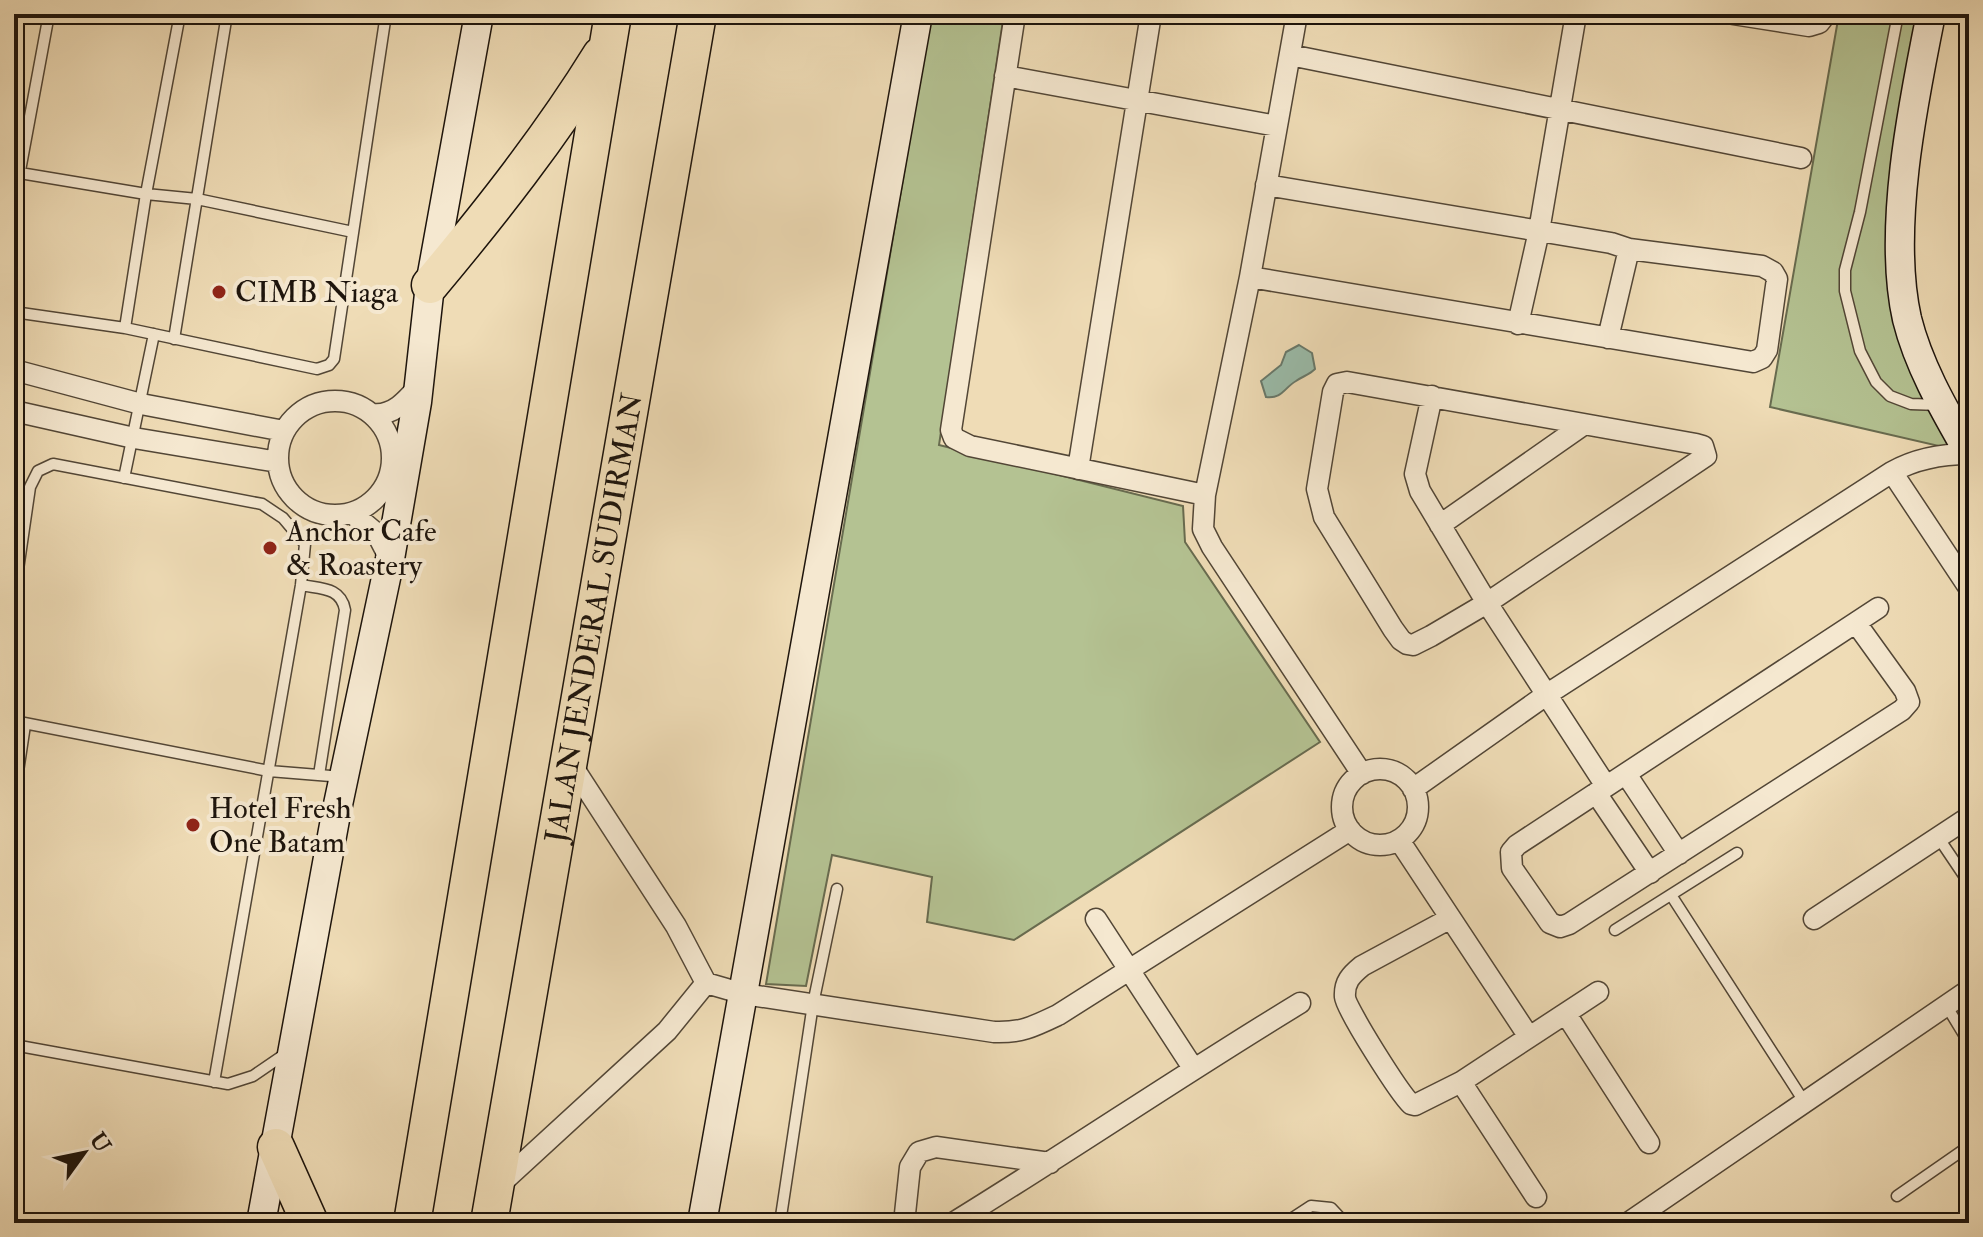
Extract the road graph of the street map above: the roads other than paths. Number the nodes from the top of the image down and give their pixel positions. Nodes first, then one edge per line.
1 (49, 14) edge
2 (180, 14) edge
3 (227, 14) edge
4 (386, 14) edge
5 (479, 14) edge
6 (698, 14) edge
7 (918, 14) edge
8 (1015, 14) edge
9 (1151, 14) edge
10 (1297, 14) edge
11 (1576, 14) edge
12 (1733, 14) edge
13 (1826, 14) edge
14 (1898, 14) edge
15 (1931, 14) edge
16 (612, 27) edge
17 (1290, 55) junction
18 (1005, 76) junction
19 (1139, 100) junction
20 (1559, 110) junction
21 (1277, 126) junction
22 (1801, 158) dead end
23 (20, 173) junction
24 (1266, 185) junction
25 (146, 194) junction
26 (197, 199) junction
27 (14, 203) edge
28 (1539, 231) junction
29 (353, 232) junction
30 (1629, 249) junction
31 (1250, 277) junction
32 (430, 285) junction
33 (14, 312) edge
34 (1518, 324) junction
35 (125, 328) junction
36 (154, 334) junction
37 (1608, 338) junction
38 (174, 339) junction
39 (14, 370) edge
40 (418, 387) junction
41 (1432, 396) junction
42 (141, 404) junction
43 (1942, 405) junction
44 (14, 411) edge
45 (373, 414) junction
46 (1583, 425) junction
47 (284, 431) junction
48 (134, 438) junction
49 (1969, 454) edge
50 (278, 462) junction
51 (1078, 469) junction
52 (1892, 472) junction
53 (124, 478) junction
54 (1205, 495) junction
55 (352, 513) junction
56 (1440, 525) junction
57 (390, 559) junction
58 (301, 585) junction
59 (1969, 588) edge
60 (14, 597) edge
61 (1487, 603) junction
62 (1878, 608) dead end
63 (1856, 623) junction
64 (1546, 695) junction
65 (20, 723) edge
66 (569, 761) junction
67 (269, 771) junction
68 (1362, 774) junction
69 (1626, 774) junction
70 (332, 776) junction
71 (1413, 789) junction
72 (1601, 790) junction
73 (14, 798) edge
74 (1969, 817) edge
75 (1350, 830) junction
76 (1938, 837) junction
77 (1399, 840) junction
78 (1737, 853) dead end
79 (1679, 854) junction
80 (1650, 873) junction
81 (1969, 883) edge
82 (837, 889) dead end
83 (1671, 895) junction
84 (1096, 919) dead end
85 (1449, 919) junction
86 (1814, 919) dead end
87 (1615, 930) dead end
88 (1129, 970) junction
89 (706, 983) junction
90 (1969, 990) edge
91 (1598, 992) dead end
92 (744, 994) junction
93 (1300, 1003) dead end
94 (813, 1004) junction
95 (1946, 1005) junction
96 (1566, 1014) junction
97 (1529, 1037) junction
98 (1969, 1043) edge
99 (14, 1045) edge
100 (293, 1048) junction
101 (1193, 1068) junction
102 (214, 1082) junction
103 (1461, 1082) junction
104 (1805, 1103) junction
105 (1649, 1143) dead end
106 (1969, 1146) edge
107 (276, 1147) junction
108 (1050, 1163) junction
109 (1897, 1196) dead end
110 (1536, 1197) dead end
111 (492, 1206) edge
112 (261, 1223) edge
113 (310, 1223) edge
114 (412, 1223) edge
115 (702, 1223) edge
116 (780, 1223) edge
117 (904, 1223) edge
118 (953, 1223) edge
119 (1285, 1223) edge
120 (1345, 1223) edge
121 (1628, 1223) edge

1 - 23 lane
2 - 25 lane
3 - 26 lane
4 - 29 lane
5 - 32 street
6 - 66 highway, JALAN JENDERAL SUDIRMAN
7 - 92 street
8 - 18 street
9 - 19 street
10 - 17 street
11 - 20 street
12 - 13 street
14 - 43 lane
15 - 43 street
16 - 32 highway
16 - 114 highway
17 - 20 street
17 - 21 street
18 - 19 street
18 - 51 street
19 - 21 street
19 - 51 street
20 - 22 street
20 - 28 street
21 - 24 street
23 - 25 lane
23 - 27 lane
24 - 28 street
24 - 31 street
25 - 26 lane
25 - 35 lane
26 - 29 lane
26 - 38 lane
28 - 30 street
28 - 34 street
29 - 38 lane
30 - 37 street
30 - 37 street
31 - 34 street
31 - 54 street
32 - 40 street
33 - 35 lane
34 - 37 street
35 - 36 lane
36 - 38 lane
36 - 42 lane
39 - 42 street
40 - 45 street
40 - 57 street
41 - 46 street
41 - 56 street
41 - 61 street
42 - 47 street
42 - 48 lane
43 - 49 street
44 - 48 street
45 - 47 street
45 - 55 street
46 - 56 street
46 - 61 street
47 - 50 street
48 - 50 street
48 - 53 lane
49 - 52 street
50 - 55 street
51 - 54 street
52 - 59 street
52 - 64 street
53 - 58 lane
53 - 60 lane
54 - 68 street
55 - 57 street
56 - 61 street
57 - 70 street
58 - 67 lane
58 - 70 lane
61 - 64 street
62 - 63 street
63 - 69 street
63 - 79 street
64 - 71 street
64 - 72 street
65 - 67 lane
65 - 73 lane
66 - 89 street
66 - 111 highway, JALAN JENDERAL SUDIRMAN
67 - 70 lane
67 - 102 lane
68 - 71 street
68 - 75 street
69 - 72 street
69 - 79 street
70 - 100 street
71 - 77 street
72 - 80 street
72 - 80 street
74 - 76 street
75 - 77 street
75 - 88 street
76 - 81 lane
76 - 86 street
77 - 85 street
78 - 83 lane
79 - 80 street
82 - 94 lane
83 - 87 lane
83 - 104 lane
84 - 88 street
85 - 97 street
85 - 103 street
88 - 94 street
88 - 101 street
89 - 92 street
89 - 111 street
90 - 95 street
91 - 96 street
92 - 94 street
92 - 115 street
93 - 101 street
94 - 116 lane
95 - 98 lane
95 - 104 street
96 - 97 street
96 - 105 street
97 - 103 street
99 - 102 lane
100 - 102 lane
100 - 107 street
101 - 108 street
103 - 110 street
104 - 121 street
106 - 109 lane
107 - 112 street
107 - 113 highway
108 - 117 street
108 - 118 street
119 - 120 lane

